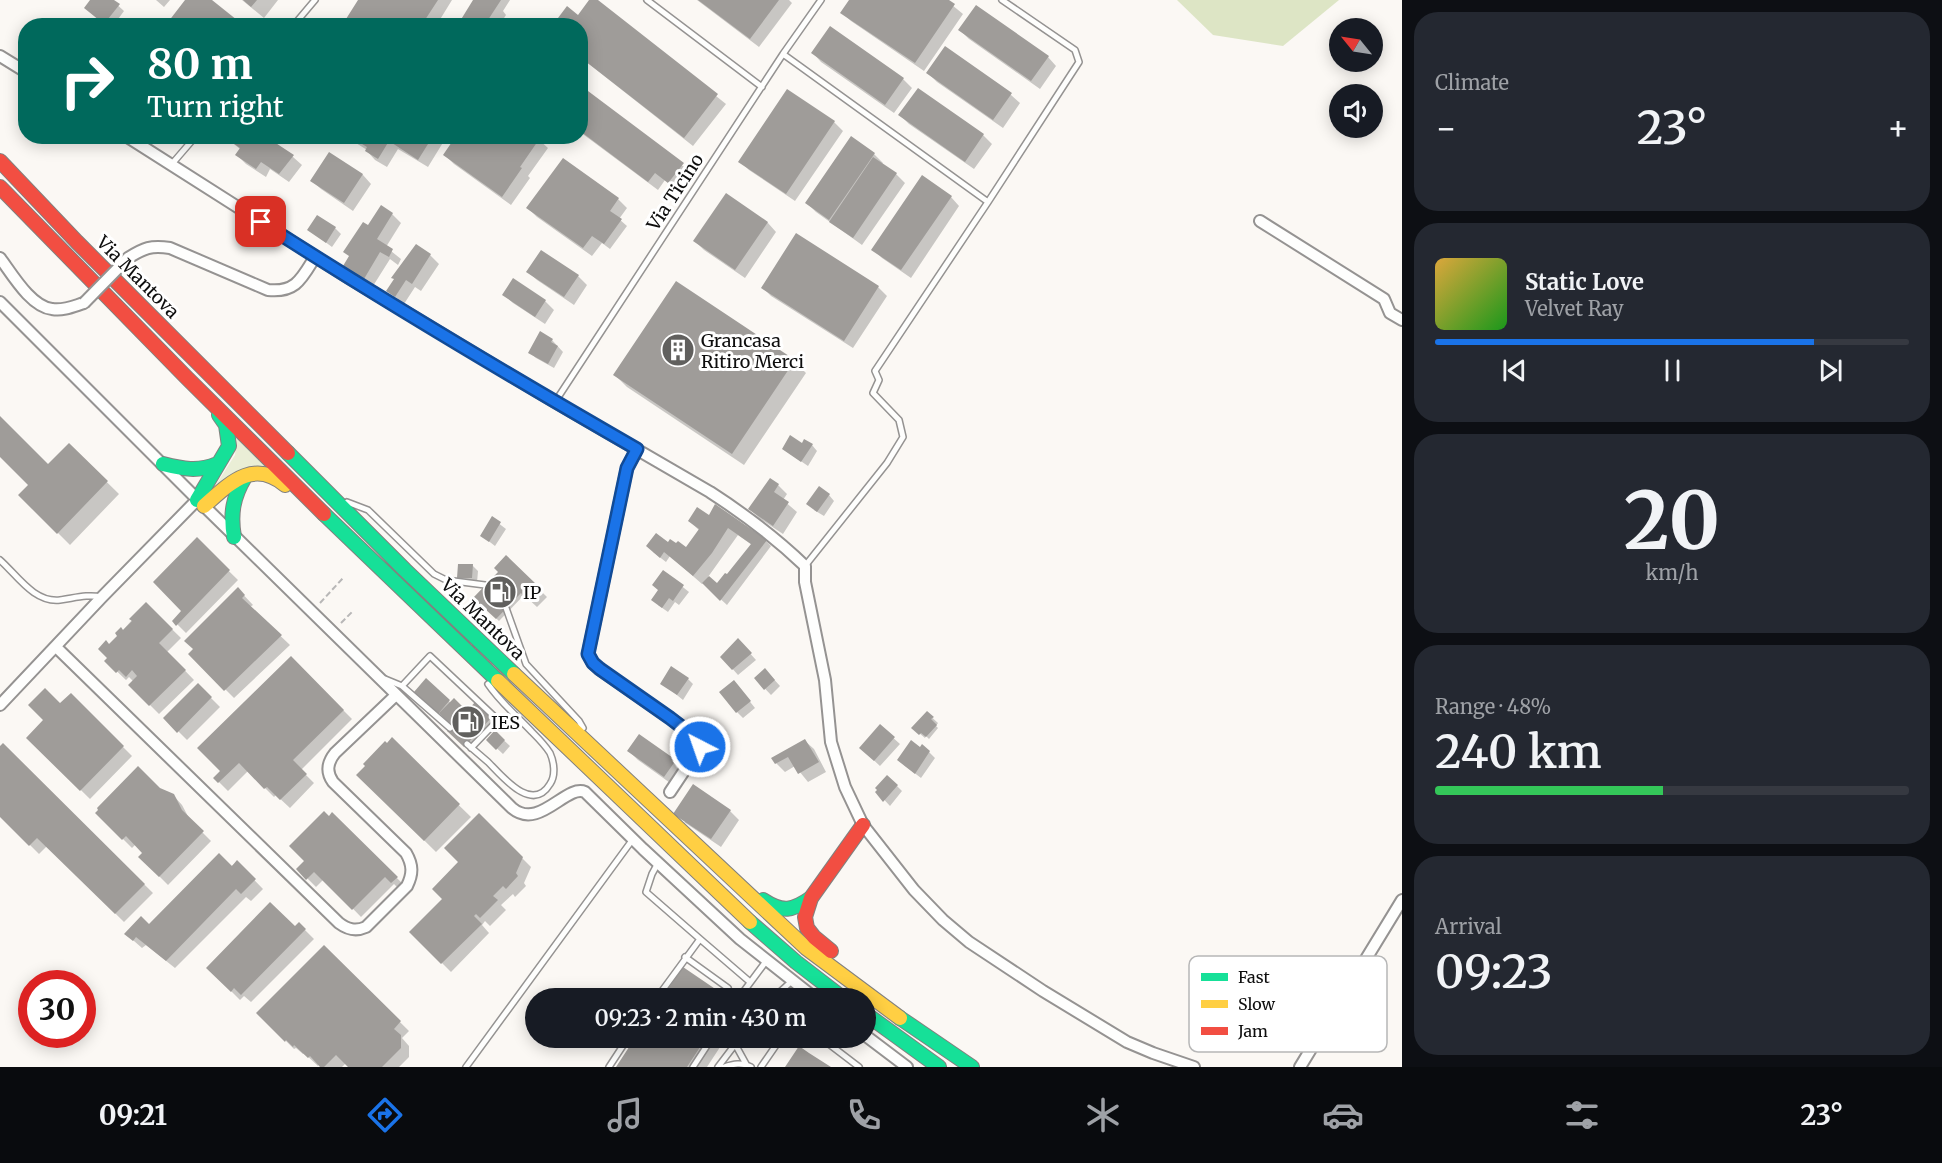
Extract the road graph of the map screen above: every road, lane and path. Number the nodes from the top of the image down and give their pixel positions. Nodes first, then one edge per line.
1 (315, 0) edge
2 (646, 0) edge
3 (821, 0) edge
4 (1002, 0) edge
5 (300, 18) edge
6 (783, 54) junction
7 (0, 56) edge
8 (18, 67) edge
9 (762, 87) junction
10 (138, 144) edge
11 (189, 144) edge
12 (0, 161) edge
13 (171, 165) junction
14 (0, 187) edge
15 (988, 202) junction
16 (1260, 221) dead end
17 (315, 257) junction
18 (0, 258) edge
19 (0, 302) edge
20 (1402, 320) edge
21 (555, 402) junction
22 (212, 403) junction
23 (637, 449) junction
24 (163, 464) junction
25 (217, 464) junction
26 (244, 477) junction
27 (330, 494) junction
28 (200, 503) junction
29 (322, 511) junction
30 (234, 537) junction
31 (0, 560) edge
32 (805, 566) junction
33 (344, 578) dead end
34 (485, 585) dead end
35 (102, 597) junction
36 (506, 608) dead end
37 (312, 612) junction
38 (352, 612) dead end
39 (333, 632) junction
40 (56, 646) junction
41 (460, 646) junction
42 (399, 690) junction
43 (0, 705) edge
44 (450, 728) dead end
45 (597, 753) junction
46 (670, 792) dead end
47 (862, 825) junction
48 (633, 839) junction
49 (658, 863) junction
50 (741, 885) junction
51 (811, 898) junction
52 (1402, 900) edge
53 (700, 939) junction
54 (1368, 956) edge
55 (685, 957) junction
56 (767, 960) junction
57 (793, 980) junction
58 (750, 982) junction
59 (664, 988) edge
60 (728, 988) dead end
61 (746, 988) edge
62 (784, 988) edge
63 (798, 988) edge
64 (830, 988) edge
65 (895, 1014) junction
66 (876, 1021) edge
67 (876, 1044) edge
68 (621, 1048) edge
69 (705, 1048) edge
70 (732, 1048) edge
71 (737, 1048) edge
72 (774, 1048) edge
73 (834, 1048) edge
74 (1309, 1052) edge
75 (748, 1066) edge
76 (466, 1067) edge
77 (609, 1067) edge
78 (693, 1067) edge
79 (718, 1067) edge
80 (724, 1067) edge
81 (761, 1067) edge
82 (859, 1067) edge
83 (907, 1067) edge
84 (939, 1067) edge
85 (972, 1067) edge
86 (1194, 1067) edge
87 (1300, 1067) edge

1 - 5 lane
2 - 9 lane
3 - 6 lane, Via Ticino
4 - 15 lane
6 - 9 lane, Via Ticino
6 - 15 lane
7 - 8 street
9 - 21 lane, Via Ticino
10 - 13 street
11 - 13 lane
12 - 27 highway, Via Mantova
13 - 17 street
14 - 22 highway, Via Mantova
15 - 32 lane
16 - 20 street
17 - 18 street, bridge
17 - 21 street
19 - 24 street
21 - 23 street
22 - 25 highway
22 - 29 highway, Via Mantova
23 - 32 street
23 - 46 street
24 - 25 highway
24 - 28 street
25 - 28 highway
26 - 28 highway
26 - 29 highway
26 - 30 highway
27 - 34 lane
27 - 45 highway, Via Mantova
28 - 30 street
28 - 35 street
29 - 41 highway, Via Mantova
30 - 37 street
31 - 35 lane
32 - 47 street
33 - 37 path
35 - 40 street
36 - 45 lane
37 - 39 street
38 - 39 path
39 - 42 street
40 - 42 street
40 - 43 street
41 - 42 lane
41 - 64 highway, Via Mantova
42 - 44 lane
42 - 48 street
45 - 50 highway, Via Mantova
47 - 51 highway
47 - 86 street
48 - 49 street
48 - 76 lane
49 - 53 lane
49 - 56 street
50 - 51 highway
50 - 65 highway, Via Mantova
51 - 65 highway
52 - 54 street
53 - 55 lane
53 - 58 lane
55 - 59 lane
55 - 60 lane
56 - 57 street
56 - 58 lane
57 - 62 lane
57 - 63 street
58 - 61 lane
65 - 85 highway, Via Mantova
66 - 84 highway
67 - 83 street
68 - 77 lane
69 - 78 lane
70 - 79 lane
71 - 75 lane
72 - 81 lane
73 - 82 lane
74 - 87 street
75 - 80 lane

